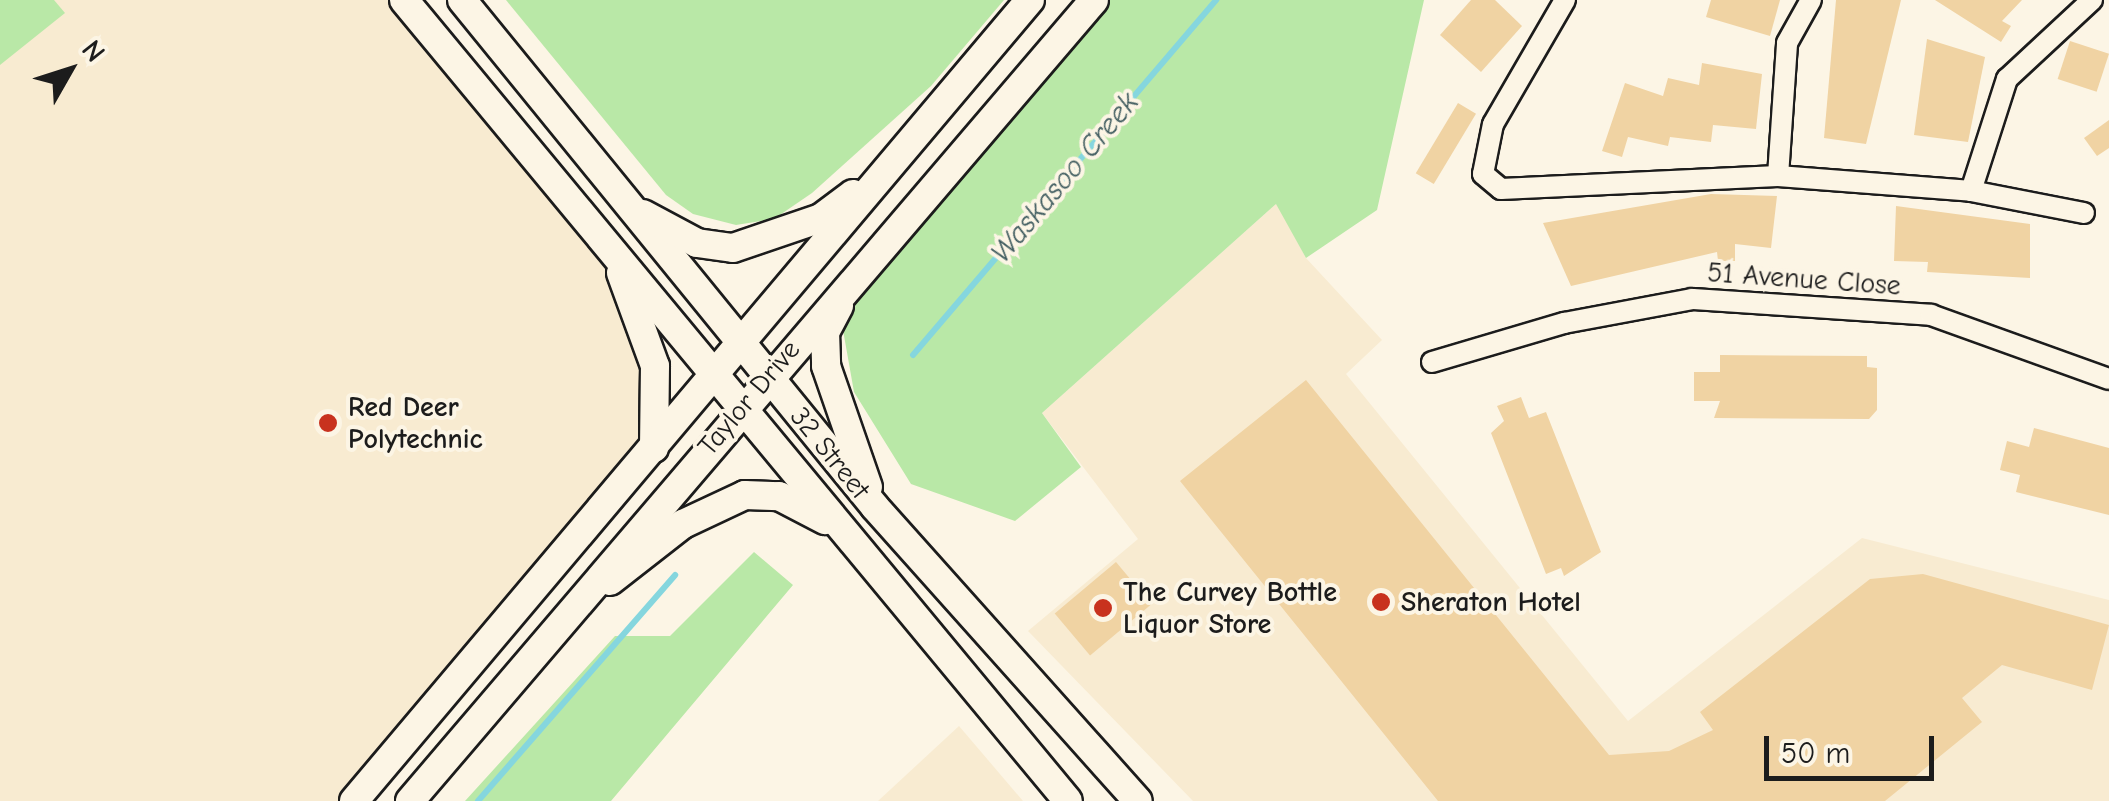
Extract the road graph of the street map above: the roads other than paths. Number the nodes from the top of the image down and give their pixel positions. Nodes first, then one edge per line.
1 (404, 0) edge
2 (462, 0) edge
3 (1030, 0) edge
4 (1094, 0) edge
5 (1565, 0) edge
6 (1811, 0) edge
7 (2092, 0) edge
8 (887, 170) junction
9 (1778, 176) junction
10 (1971, 192) junction
11 (624, 201) junction
12 (2084, 213) dead end
13 (609, 244) junction
14 (857, 271) junction
15 (742, 345) junction
16 (1432, 362) dead end
17 (716, 375) junction
18 (768, 377) junction
19 (2109, 380) edge
20 (742, 406) junction
21 (654, 448) junction
22 (874, 508) junction
23 (846, 533) junction
24 (565, 615) junction
25 (354, 801) edge
26 (410, 801) edge
27 (1071, 801) edge
28 (1138, 801) edge

1 - 13 main road, 32 Street
2 - 11 main road, 32 Street
3 - 8 main road, Taylor Drive
4 - 14 main road, Taylor Drive
5 - 9 street
6 - 9 street
7 - 10 street
8 - 11 main road
8 - 15 main road, Taylor Drive
9 - 10 street
10 - 12 street
11 - 15 main road, 32 Street
13 - 17 main road, 32 Street
13 - 21 main road
14 - 18 main road, Taylor Drive
14 - 22 main road
15 - 17 main road, Taylor Drive
15 - 18 main road, 32 Street
16 - 19 street, 51 Avenue Close
17 - 20 main road, 32 Street
17 - 21 main road, Taylor Drive
18 - 20 main road, Taylor Drive
18 - 22 main road, 32 Street
20 - 23 main road, 32 Street
20 - 24 main road, Taylor Drive
21 - 25 main road, Taylor Drive
22 - 28 main road, 32 Street
23 - 24 main road
23 - 27 main road, 32 Street
24 - 26 main road, Taylor Drive

